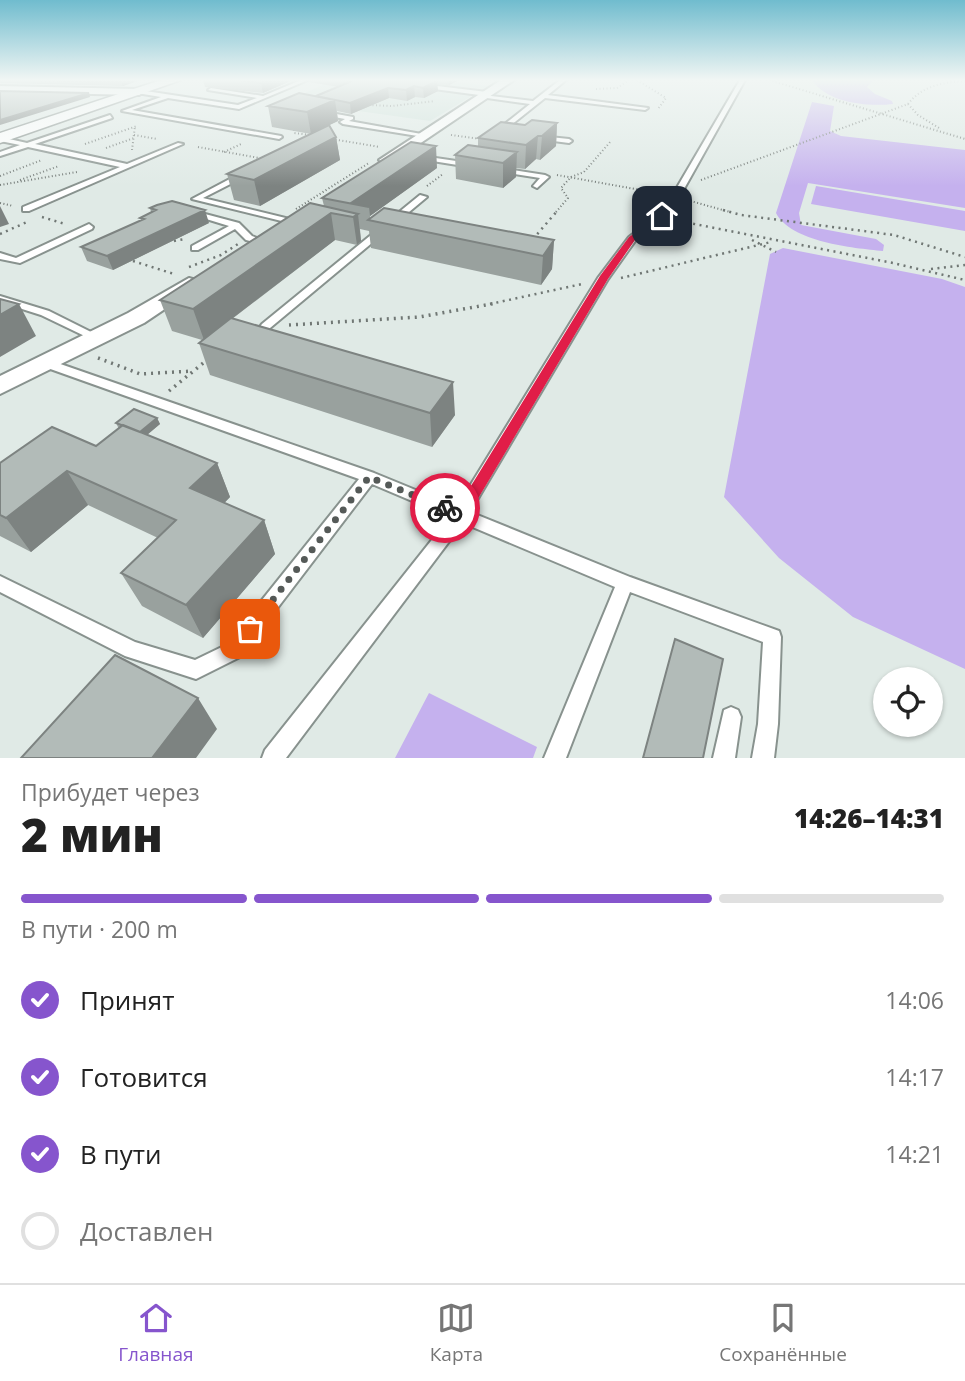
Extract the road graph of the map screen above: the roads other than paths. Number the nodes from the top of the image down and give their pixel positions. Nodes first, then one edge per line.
1 (70, 115) edge
2 (152, 115) edge
3 (340, 115) edge
4 (454, 115) edge
5 (519, 115) edge
6 (722, 115) edge
7 (110, 117) dead end
8 (508, 133) edge
9 (424, 135) junction
10 (279, 136) edge
11 (533, 136) edge
12 (0, 139) edge
13 (569, 141) dead end
14 (180, 144) dead end
15 (27, 145) junction
16 (0, 154) edge
17 (419, 157) edge
18 (273, 161) edge
19 (128, 166) junction
20 (483, 167) edge
21 (370, 169) edge
22 (495, 169) edge
23 (537, 186) dead end
24 (423, 197) dead end
25 (308, 208) edge
26 (26, 209) dead end
27 (189, 211) edge
28 (288, 222) junction
29 (236, 225) junction
30 (387, 226) junction
31 (89, 227) dead end
32 (313, 227) edge
33 (400, 229) edge
34 (258, 240) junction
35 (195, 248) dead end
36 (236, 254) edge
37 (0, 256) edge
38 (203, 275) edge
39 (0, 299) edge
40 (280, 340) edge
41 (94, 347) junction
42 (46, 363) junction
43 (0, 386) edge
44 (369, 477) junction
45 (461, 514) junction
46 (625, 583) junction
47 (0, 584) edge
48 (732, 717) dead end
49 (273, 758) edge
50 (555, 758) edge
51 (724, 758) edge
52 (763, 758) edge

1 - 12 street
2 - 10 lane
3 - 9 lane
4 - 9 street
5 - 8 lane
6 - 45 lane
7 - 15 lane
9 - 21 street
11 - 13 lane
12 - 15 lane
14 - 19 lane
15 - 16 lane
15 - 19 lane
17 - 20 lane
18 - 28 lane
19 - 26 lane
22 - 23 lane
24 - 30 lane
25 - 28 street
27 - 29 lane
28 - 32 lane
28 - 34 street
29 - 34 lane
29 - 35 lane
30 - 33 lane
30 - 40 lane
31 - 37 lane
34 - 36 street
38 - 41 street
39 - 41 lane
41 - 42 street
42 - 43 street
42 - 44 lane
44 - 45 lane
44 - 47 lane
45 - 46 lane
45 - 49 lane
46 - 50 lane
46 - 52 lane
48 - 51 lane

